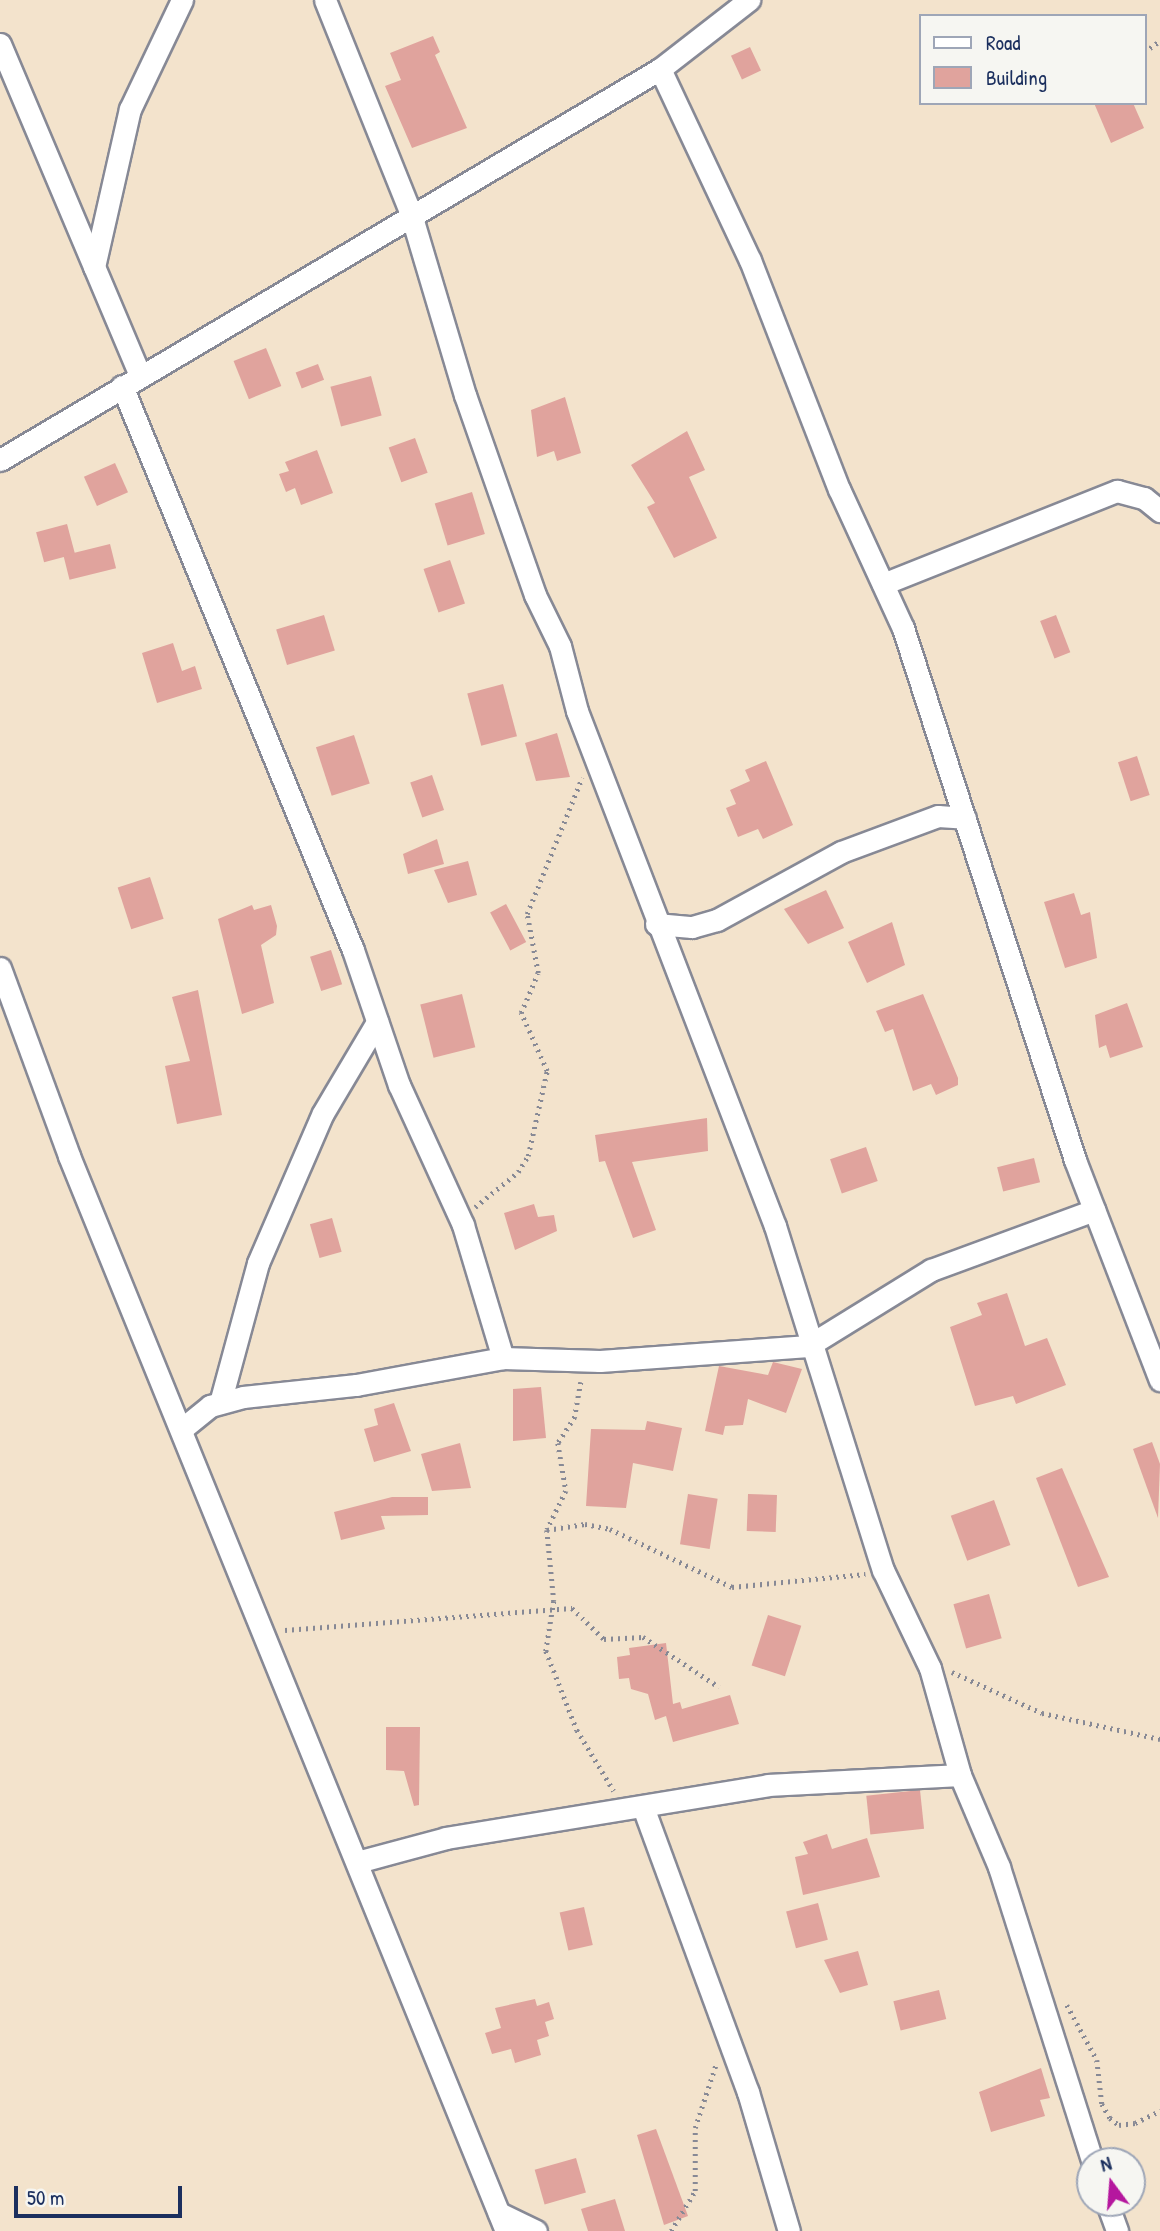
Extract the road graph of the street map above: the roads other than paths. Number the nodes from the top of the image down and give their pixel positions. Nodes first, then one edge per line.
1 (182, 0) edge
2 (325, 0) edge
3 (749, 0) edge
4 (0, 44) edge
5 (660, 69) junction
6 (411, 214) junction
7 (94, 267) junction
8 (131, 381) junction
9 (0, 460) edge
10 (1160, 511) edge
11 (883, 584) junction
12 (965, 818) junction
13 (656, 924) junction
14 (0, 968) edge
15 (377, 1022) junction
16 (1094, 1210) junction
17 (808, 1346) junction
18 (503, 1357) junction
19 (1160, 1380) edge
20 (220, 1404) junction
21 (183, 1428) junction
22 (960, 1774) junction
23 (634, 1808) junction
24 (361, 1861) junction
25 (1089, 2147) edge
26 (503, 2222) edge
27 (536, 2231) edge
28 (789, 2231) edge

1 - 7 street
2 - 6 street
3 - 5 street
4 - 7 street
5 - 6 street
5 - 11 street
6 - 8 street
6 - 13 street
7 - 8 street
8 - 9 street
8 - 15 street
10 - 11 street
11 - 12 street
12 - 13 street
12 - 16 street
13 - 17 street
14 - 21 street
15 - 18 street
15 - 20 street
16 - 17 street
16 - 19 street
17 - 18 street
17 - 22 street
18 - 20 street
20 - 21 street
21 - 24 street
22 - 23 street
22 - 25 street
23 - 24 street
23 - 28 street
24 - 26 street
26 - 27 street

